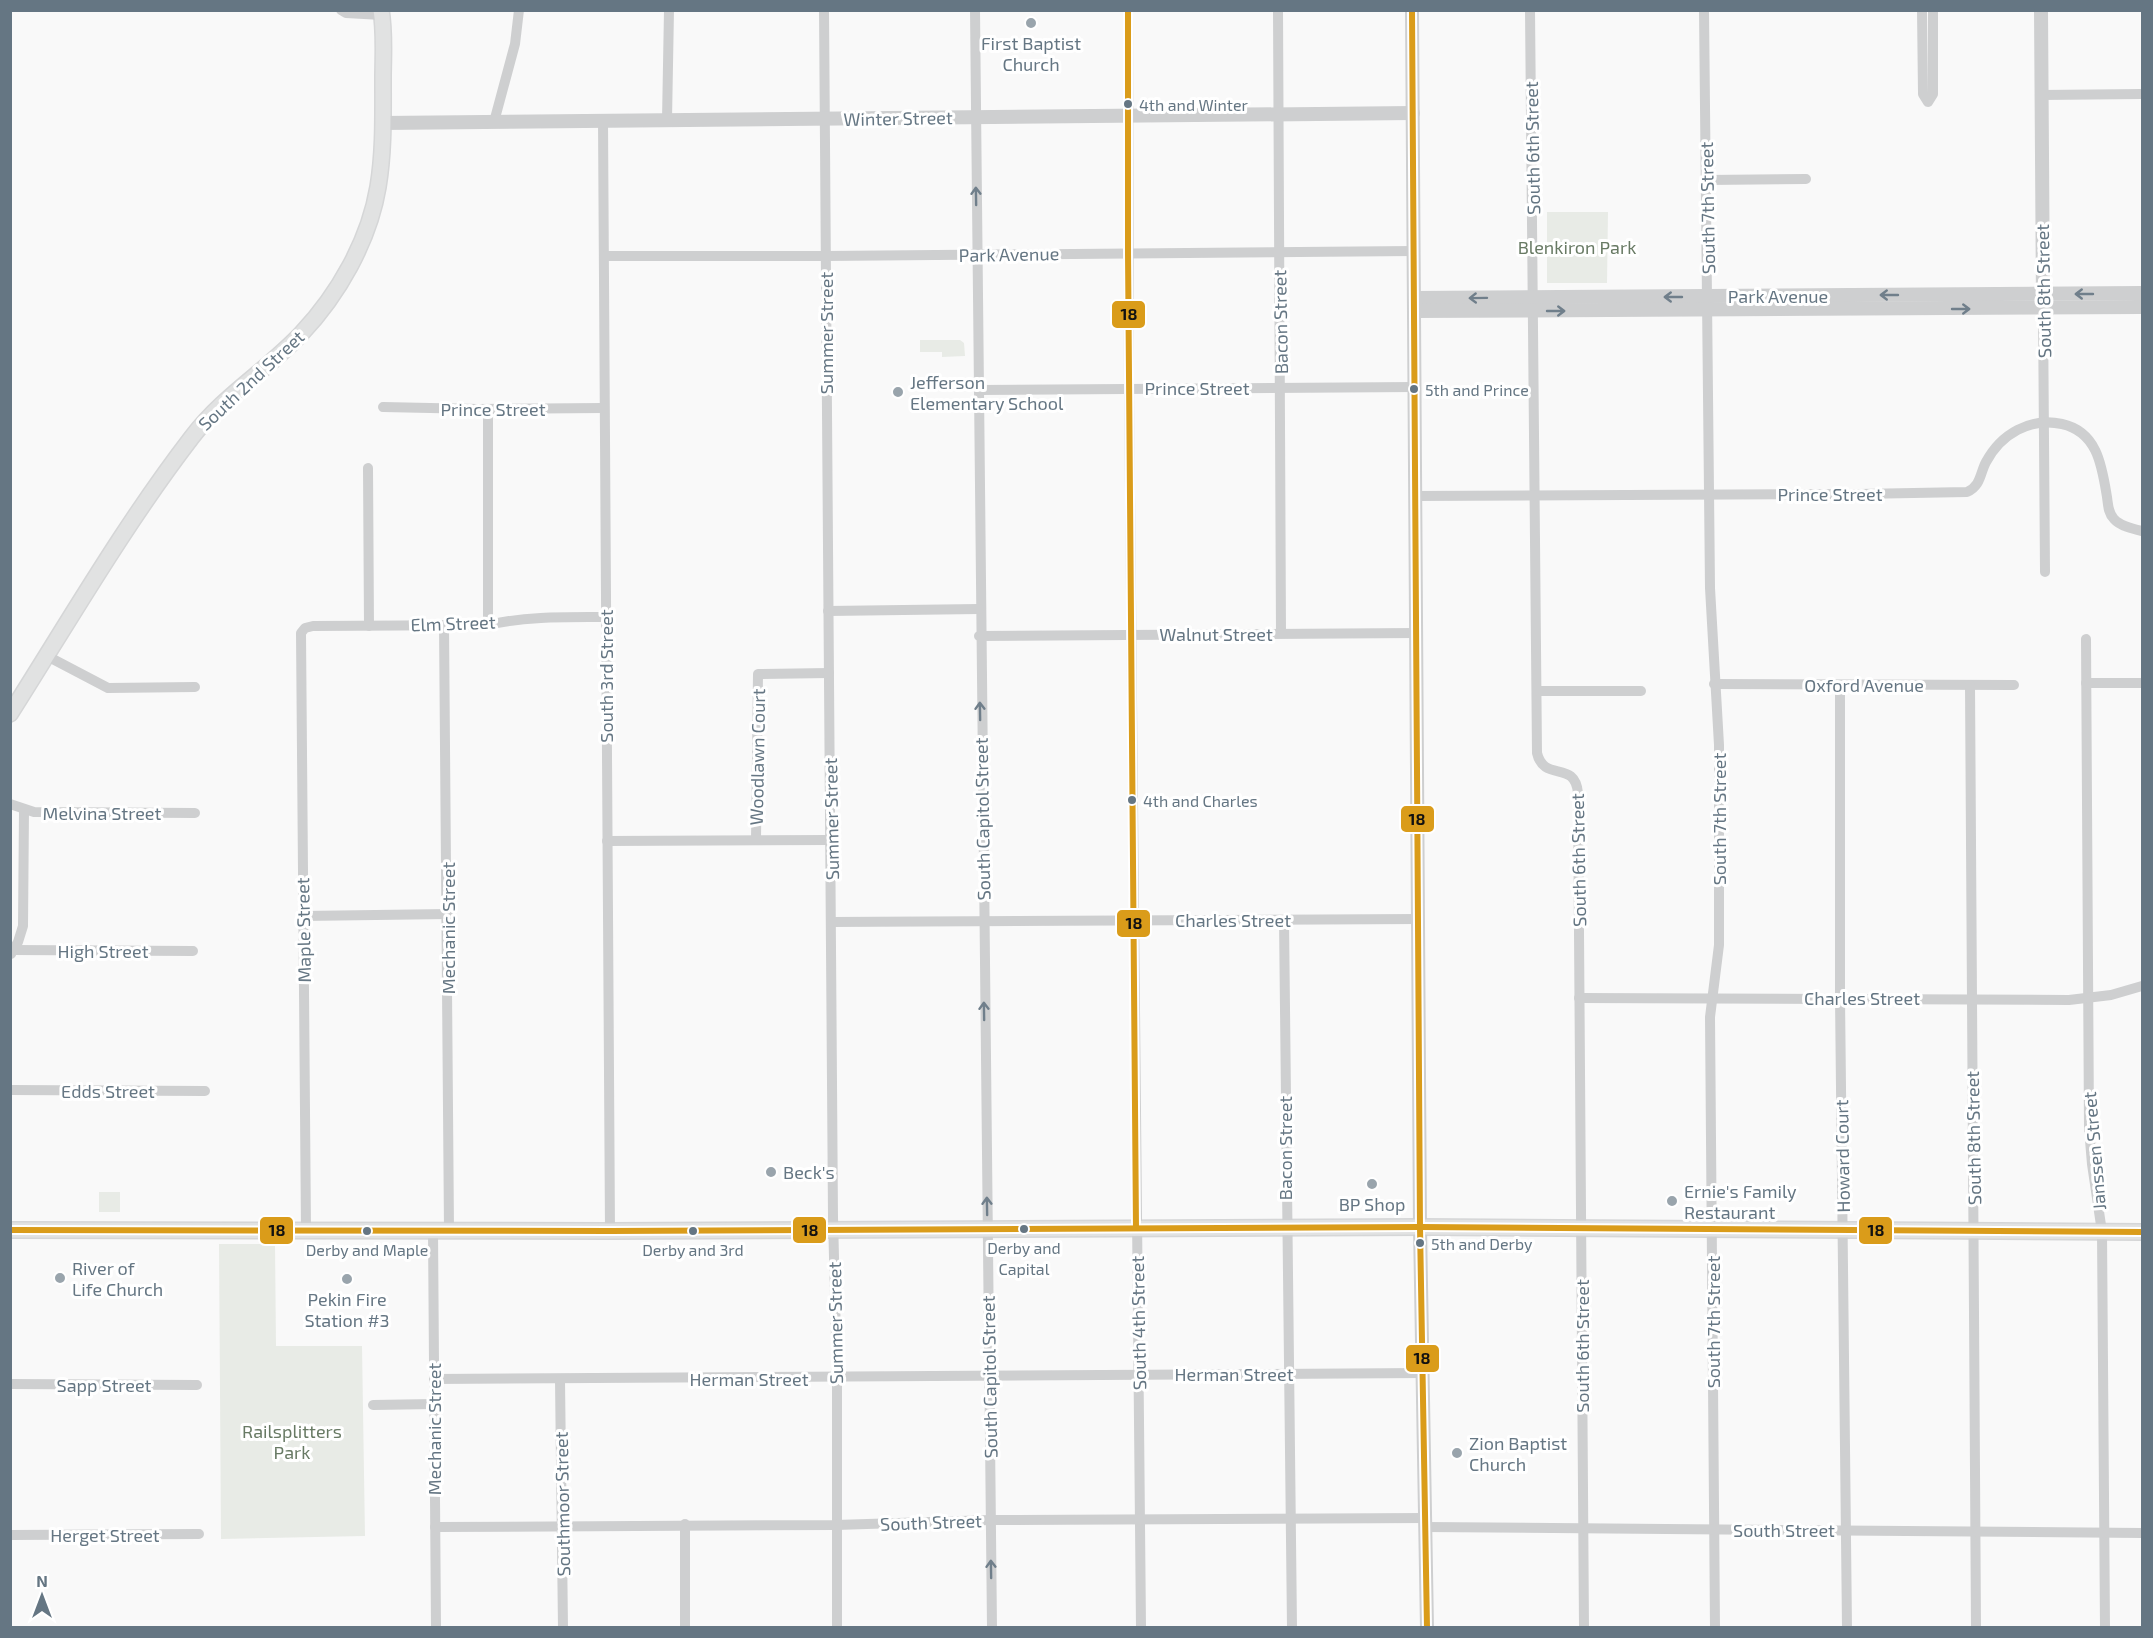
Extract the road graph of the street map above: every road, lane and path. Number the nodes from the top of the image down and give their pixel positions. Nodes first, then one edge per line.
1 (341, 10) edge
2 (519, 10) edge
3 (669, 10) edge
4 (824, 10) edge
5 (975, 10) edge
6 (1128, 10) edge
7 (1278, 10) edge
8 (1412, 10) edge
9 (1530, 10) edge
10 (1704, 10) edge
11 (1922, 10) edge
12 (1933, 10) edge
13 (2041, 10) edge
14 (382, 12) edge
15 (2142, 94) edge
16 (2041, 95) junction
17 (1413, 113) junction
18 (1129, 115) junction
19 (1278, 115) junction
20 (975, 116) junction
21 (824, 119) junction
22 (668, 120) junction
23 (603, 121) junction
24 (494, 122) junction
25 (383, 123) junction
26 (1806, 178) dead end
27 (1707, 180) junction
28 (1414, 250) junction
29 (1279, 251) junction
30 (1128, 253) junction
31 (977, 255) junction
32 (603, 256) junction
33 (826, 256) junction
34 (2142, 293) edge
35 (2043, 301) junction
36 (1533, 304) junction
37 (1708, 304) junction
38 (1414, 305) junction
39 (2142, 307) edge
40 (1414, 387) junction
41 (1129, 388) junction
42 (1281, 388) junction
43 (979, 390) junction
44 (383, 407) dead end
45 (603, 408) junction
46 (488, 409) junction
47 (2044, 423) junction
48 (368, 468) dead end
49 (1709, 495) junction
50 (1416, 496) junction
51 (1535, 496) junction
52 (2142, 531) edge
53 (2045, 572) dead end
54 (979, 609) junction
55 (828, 611) junction
56 (605, 617) junction
57 (444, 625) junction
58 (488, 625) junction
59 (369, 626) junction
60 (303, 630) joint
61 (1281, 633) junction
62 (1416, 633) junction
63 (1132, 634) junction
64 (979, 636) junction
65 (2086, 639) dead end
66 (47, 656) junction
67 (829, 673) junction
68 (2086, 683) junction
69 (2142, 683) edge
70 (1714, 684) junction
71 (1840, 685) junction
72 (1970, 685) junction
73 (2014, 685) dead end
74 (195, 687) dead end
75 (1537, 691) junction
76 (1641, 692) dead end
77 (10, 714) edge
78 (10, 804) edge
79 (24, 810) junction
80 (195, 813) dead end
81 (756, 840) junction
82 (831, 840) junction
83 (607, 841) junction
84 (10, 885) edge
85 (23, 885) junction
86 (448, 914) junction
87 (303, 915) junction
88 (1419, 919) junction
89 (1133, 920) junction
90 (1284, 920) junction
91 (983, 921) junction
92 (831, 922) junction
93 (193, 951) dead end
94 (12, 952) edge
95 (2142, 986) edge
96 (1712, 998) junction
97 (1840, 998) junction
98 (1971, 998) junction
99 (1579, 999) junction
100 (2087, 999) junction
101 (10, 1090) edge
102 (205, 1091) dead end
103 (1286, 1227) junction
104 (1420, 1227) junction
105 (988, 1228) junction
106 (1136, 1228) junction
107 (1581, 1228) junction
108 (1712, 1229) junction
109 (10, 1230) edge
110 (449, 1230) junction
111 (834, 1230) junction
112 (306, 1231) junction
113 (433, 1231) junction
114 (610, 1231) junction
115 (1843, 1231) junction
116 (1974, 1231) junction
117 (2102, 1232) junction
118 (2142, 1232) edge
119 (1423, 1373) junction
120 (1139, 1374) junction
121 (1288, 1374) junction
122 (988, 1375) junction
123 (837, 1378) junction
124 (434, 1380) junction
125 (560, 1380) junction
126 (10, 1384) edge
127 (197, 1385) dead end
128 (434, 1404) junction
129 (373, 1405) dead end
130 (1290, 1519) junction
131 (990, 1520) junction
132 (1140, 1520) junction
133 (1426, 1523) junction
134 (685, 1524) junction
135 (836, 1525) junction
136 (562, 1526) junction
137 (435, 1527) junction
138 (1583, 1529) junction
139 (1714, 1530) junction
140 (1846, 1530) junction
141 (1976, 1531) junction
142 (2104, 1532) junction
143 (2142, 1533) edge
144 (199, 1534) dead end
145 (10, 1535) edge
146 (436, 1628) edge
147 (563, 1628) edge
148 (685, 1628) edge
149 (837, 1628) edge
150 (992, 1628) edge
151 (1141, 1628) edge
152 (1292, 1628) edge
153 (1427, 1628) edge
154 (1584, 1628) edge
155 (1715, 1628) edge
156 (1846, 1628) edge
157 (1976, 1628) edge
158 (2105, 1628) edge

1 - 14 street
2 - 24 street
3 - 22 street
4 - 21 street, Summer Street
5 - 20 street, South Capitol Street
6 - 18 street, South 4th Street
7 - 19 street, Bacon Street
8 - 17 street
9 - 36 street, South 6th Street
10 - 27 street, South 7th Street
11 - 12 street
13 - 16 street, South 8th Street
14 - 25 main road, South 2nd Street
15 - 16 street
16 - 35 street, South 8th Street
17 - 19 street, Winter Street
17 - 28 street
18 - 19 street, Winter Street
18 - 20 street, Winter Street
18 - 30 street, South 4th Street
19 - 29 street, Bacon Street
20 - 21 street, Winter Street
31 -> 20 street, South Capitol Street
21 - 22 street, Winter Street
21 - 33 street, Summer Street
22 - 23 street, Winter Street
23 - 24 street, Winter Street
23 - 32 street, South 3rd Street
24 - 25 street, Winter Street
25 - 66 main road, South 2nd Street
26 - 27 street
27 - 37 street, South 7th Street
28 - 29 street, Park Avenue
28 - 38 street
29 - 30 street, Park Avenue
29 - 42 street, Bacon Street
30 - 31 street, Park Avenue
30 - 41 street, South 4th Street
31 - 33 street, Park Avenue
31 - 43 street, South Capitol Street
32 - 33 street, Park Avenue
32 - 45 street, South 3rd Street
33 - 55 street, Summer Street
34 -> 35 street, Park Avenue
35 - 37 street, Park Avenue
35 - 39 street, Park Avenue
35 - 47 street, South 8th Street
36 - 37 street, Park Avenue
36 - 38 street, Park Avenue
36 - 51 street, South 6th Street
37 - 49 street, South 7th Street
38 - 40 street
40 - 42 street, Prince Street
40 - 50 street
41 - 42 street, Prince Street
41 - 43 street, Prince Street
41 - 63 street, South 4th Street
42 - 61 street, Bacon Street
43 - 54 street, South Capitol Street
44 - 46 street, Prince Street
45 - 46 street, Prince Street
45 - 56 street, South 3rd Street
46 - 58 street
47 - 49 street, Prince Street
47 - 52 street, Prince Street
47 - 53 street, South 8th Street
48 - 59 street
49 - 51 street, Prince Street
49 - 70 street, South 7th Street
50 - 51 street, Prince Street
50 - 62 street
51 - 75 street, South 6th Street
54 - 55 street
54 - 64 street, South Capitol Street
55 - 67 street, Summer Street
56 - 58 street, Elm Street
56 - 83 street, South 3rd Street
57 - 58 street, Elm Street
57 - 59 street, Elm Street
57 - 86 street, Mechanic Street
59 - 60 street, Elm Street
60 - 87 street, Maple Street
61 - 62 street, Walnut Street
61 - 63 street, Walnut Street
62 - 88 street
63 - 64 street, Walnut Street
63 - 89 street, South 4th Street
91 -> 64 street, South Capitol Street
65 - 68 street, Janssen Street
66 - 74 street
66 - 77 main road, South 2nd Street
67 - 81 street, Woodlawn Court
67 - 82 street, Summer Street
68 - 69 street
68 - 100 street, Janssen Street
70 - 71 street, Oxford Avenue
70 - 96 street, South 7th Street
71 - 72 street, Oxford Avenue
71 - 97 street, Howard Court
72 - 73 street, Oxford Avenue
72 - 98 street, South 8th Street
75 - 76 street
75 - 99 street, South 6th Street
78 - 79 street, Melvina Street
79 - 80 street, Melvina Street
79 - 85 street
81 - 82 street
81 - 83 street
82 - 92 street, Summer Street
83 - 114 street, South 3rd Street
84 - 85 street
85 - 94 street
86 - 87 street
86 - 110 street, Mechanic Street
87 - 112 street, Maple Street
88 - 90 street, Charles Street
88 - 104 street
89 - 90 street, Charles Street
89 - 91 street, Charles Street
89 - 106 street, South 4th Street
90 - 103 street, Bacon Street
91 - 92 street, Charles Street
105 -> 91 street, South Capitol Street
92 - 111 street, Summer Street
93 - 94 street, High Street
95 - 100 street, Charles Street
96 - 97 street, Charles Street
96 - 99 street, Charles Street
96 - 108 street, South 7th Street
97 - 98 street, Charles Street
97 - 115 street, Howard Court
98 - 100 street, Charles Street
98 - 116 street, South 8th Street
99 - 107 street, South 6th Street
100 - 117 street, Janssen Street
101 - 102 street, Edds Street
103 - 104 main road
103 - 106 main road
103 - 121 street, Bacon Street
104 - 107 main road
104 - 119 street
105 - 106 main road
105 - 111 main road
105 - 122 street, South Capitol Street
106 - 120 street, South 4th Street
107 - 108 main road
107 - 138 street, South 6th Street
108 - 115 main road
108 - 139 street, South 7th Street
109 - 112 main road
110 - 113 main road
110 - 114 main road
111 - 114 main road
111 - 123 street, Summer Street
112 - 113 main road
113 - 124 street, Mechanic Street
115 - 116 main road
115 - 140 street, Howard Court
116 - 117 main road
116 - 141 street, South 8th Street
117 - 118 main road
117 - 142 street, Janssen Street
119 - 121 street, Herman Street
119 - 133 street
120 - 121 street, Herman Street
120 - 122 street, Herman Street
120 - 132 street, South 4th Street
121 - 130 street, Bacon Street
122 - 123 street, Herman Street
122 - 131 street, South Capitol Street
123 - 125 street, Herman Street
123 - 135 street, Summer Street
124 - 125 street, Herman Street
124 - 128 street, Mechanic Street
125 - 136 street, Southmoor Street
126 - 127 street, Sapp Street
128 - 129 street
128 - 137 street, Mechanic Street
130 - 132 street, South Street
130 - 133 street, South Street
130 - 152 street, Bacon Street
131 - 132 street, South Street
131 - 135 street, South Street
150 -> 131 street, South Capitol Street
132 - 151 street, South 4th Street
133 - 138 street, South Street
133 - 153 street
134 - 135 street, South Street
134 - 136 street, South Street
134 - 148 street
135 - 149 street, Summer Street
136 - 137 street, South Street
136 - 147 street, Southmoor Street
137 - 146 street, Mechanic Street
138 - 139 street, South Street
138 - 154 street, South 6th Street
139 - 140 street, South Street
139 - 155 street, South 7th Street
140 - 141 street, South Street
140 - 156 street, Howard Court
141 - 142 street, South Street
141 - 157 street, South 8th Street
142 - 143 street, South Street
142 - 158 street, Janssen Street
144 - 145 street, Herget Street

